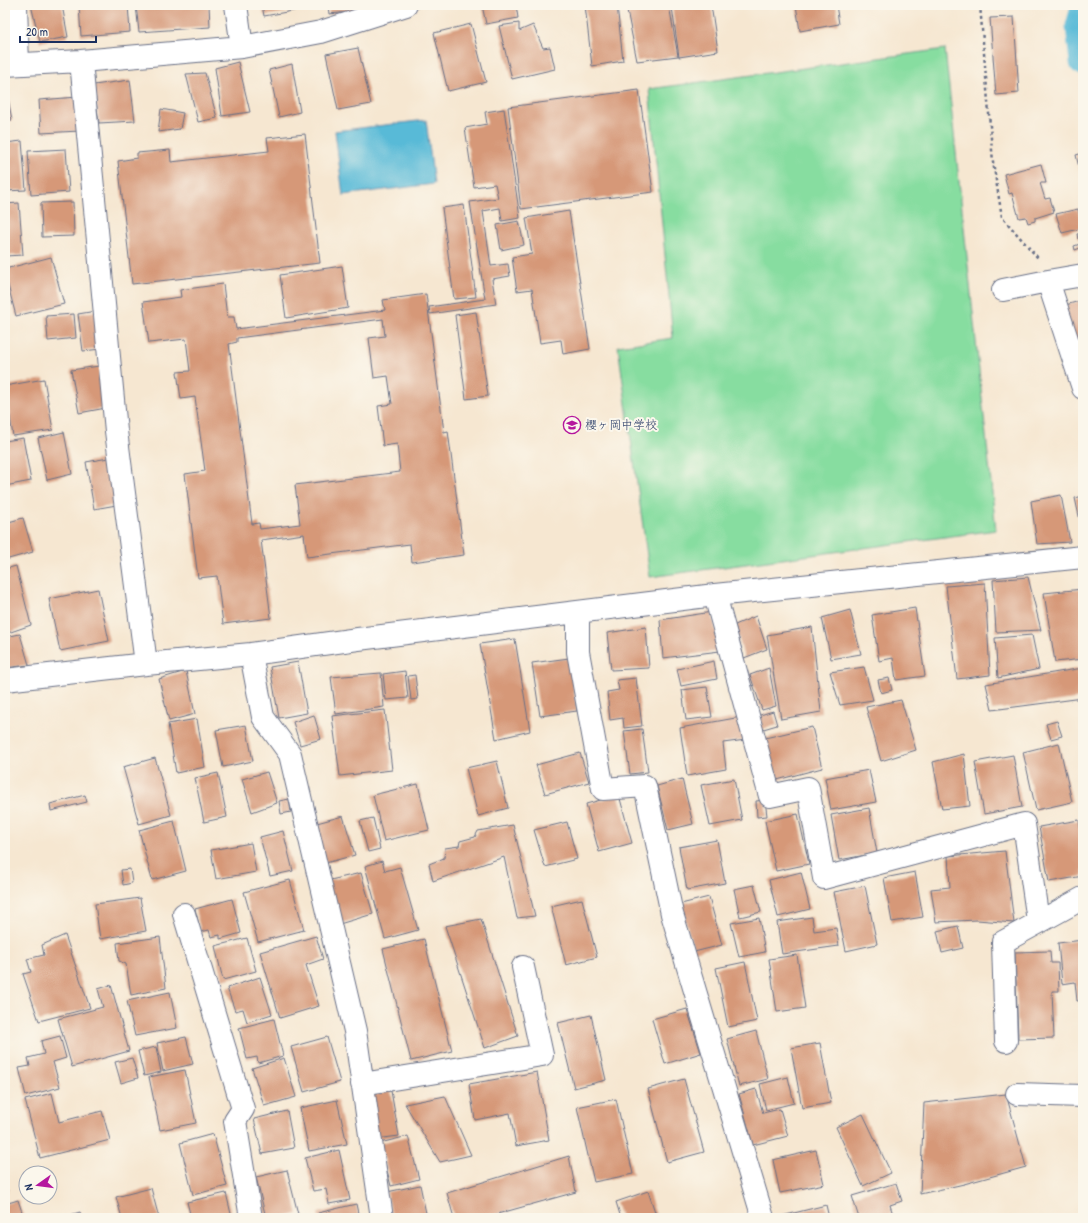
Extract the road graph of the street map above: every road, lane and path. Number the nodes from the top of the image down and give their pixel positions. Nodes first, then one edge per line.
1 (16, 5) edge
2 (236, 5) edge
3 (406, 5) edge
4 (980, 5) edge
5 (242, 47) junction
6 (81, 61) junction
7 (11, 64) edge
8 (1083, 275) edge
9 (1048, 280) junction
10 (1004, 290) dead end
11 (1083, 388) edge
12 (1083, 557) edge
13 (715, 595) junction
14 (578, 612) junction
15 (251, 654) junction
16 (146, 664) junction
17 (5, 680) edge
18 (1083, 898) edge
19 (184, 914) dead end
20 (1038, 921) junction
21 (523, 968) dead end
22 (1006, 1041) dead end
23 (362, 1084) junction
24 (1017, 1094) dead end
25 (1083, 1096) edge
26 (251, 1218) edge
27 (382, 1218) edge
28 (764, 1218) edge

1 - 7 street
2 - 5 street
3 - 5 street
4 - 9 path
5 - 6 street
6 - 7 street
6 - 16 street
8 - 9 street
9 - 10 street
9 - 11 street
12 - 13 street
13 - 14 street
13 - 20 street
14 - 15 street
14 - 28 street
15 - 16 street
15 - 23 street
16 - 17 street
18 - 20 street
19 - 26 street
20 - 22 street
21 - 23 street
23 - 27 street
24 - 25 street

